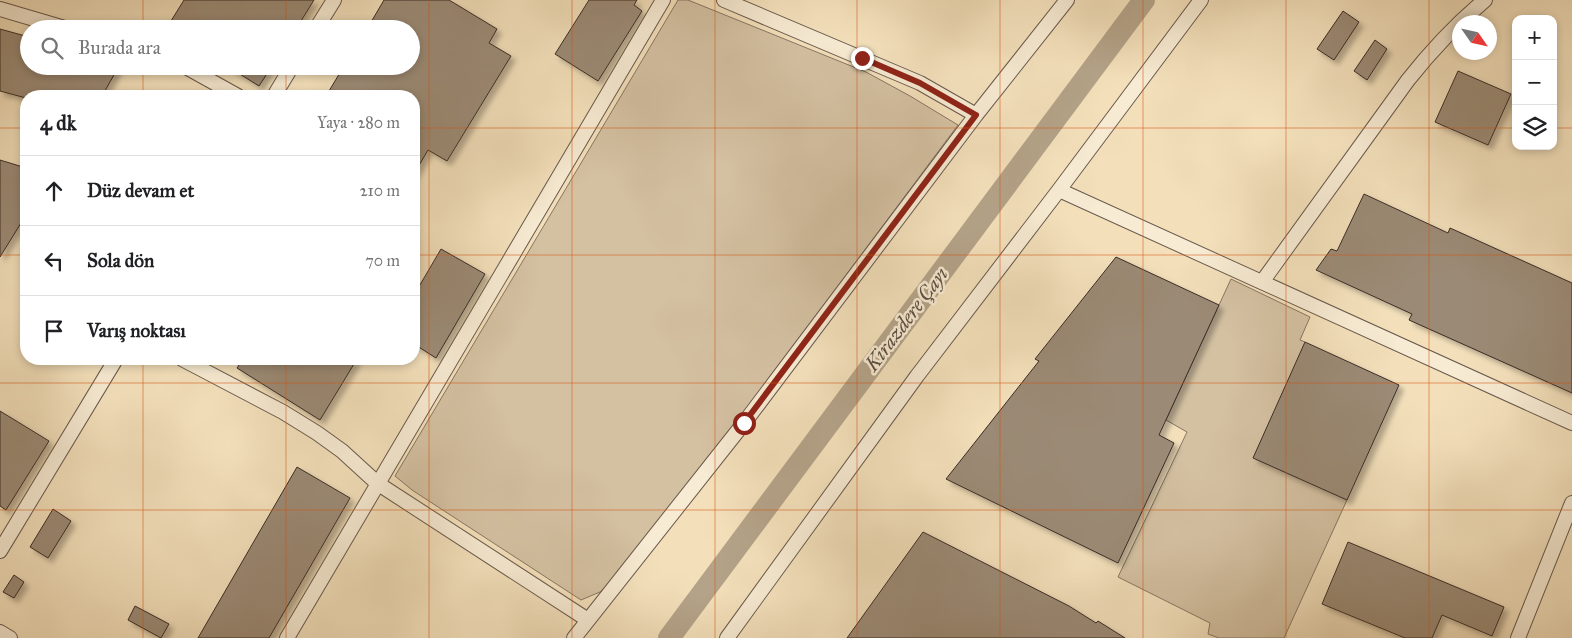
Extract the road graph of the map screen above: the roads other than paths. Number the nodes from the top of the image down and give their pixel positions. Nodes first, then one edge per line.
1 (334, 0) edge
2 (663, 0) edge
3 (724, 0) edge
4 (1066, 0) edge
5 (1201, 0) edge
6 (1485, 0) edge
7 (0, 9) edge
8 (37, 20) edge
9 (322, 20) edge
10 (200, 75) edge
11 (287, 75) edge
12 (227, 90) edge
13 (278, 90) edge
14 (976, 115) junction
15 (1059, 190) junction
16 (1262, 282) junction
17 (112, 365) edge
18 (193, 365) edge
19 (1572, 423) edge
20 (377, 483) junction
21 (1572, 503) edge
22 (0, 551) edge
23 (588, 620) junction
24 (0, 632) edge
25 (10, 638) edge
26 (287, 638) edge
27 (574, 638) edge
28 (727, 638) edge
29 (1518, 638) edge

1 - 9 street
2 - 20 street
3 - 14 street
4 - 14 street
5 - 15 street
6 - 16 street
7 - 8 street
10 - 12 street
11 - 13 street
14 - 23 street
15 - 16 street
15 - 28 street
16 - 19 street
17 - 22 street
18 - 20 street
20 - 23 street
20 - 26 street
21 - 29 street
23 - 27 street
24 - 25 street

